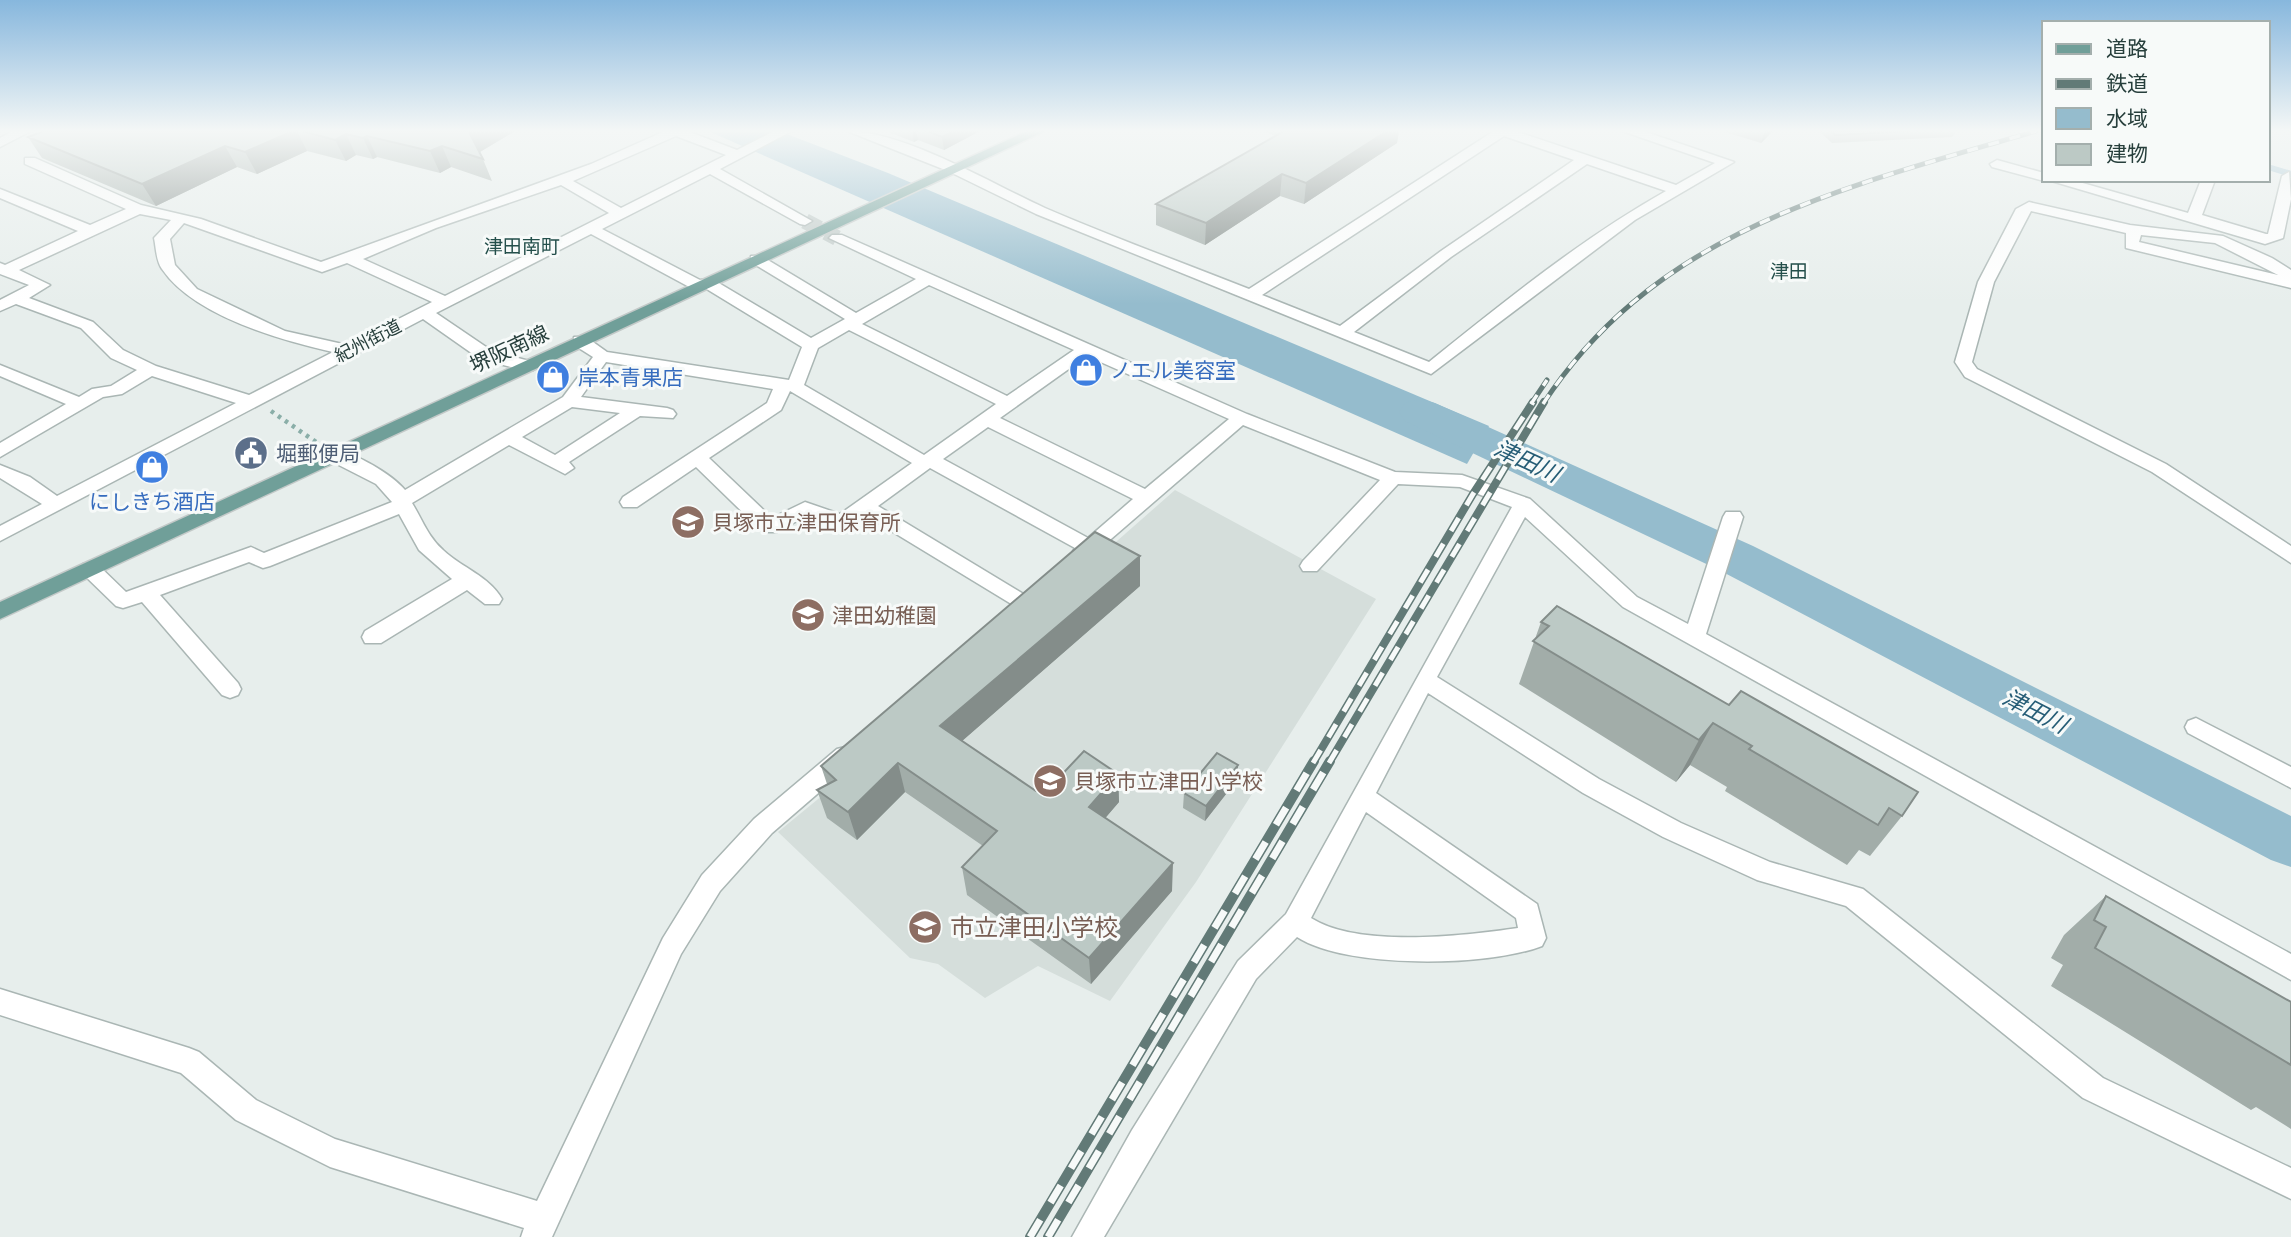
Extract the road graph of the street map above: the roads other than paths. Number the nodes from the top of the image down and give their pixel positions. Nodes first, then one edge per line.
1 (92, 189) edge
2 (540, 189) edge
3 (575, 189) edge
4 (674, 189) edge
5 (747, 189) edge
6 (907, 189) edge
7 (995, 189) edge
8 (1410, 189) edge
9 (1542, 189) edge
10 (1674, 189) edge
11 (2087, 189) edge
12 (2205, 189) edge
13 (2284, 189) edge
14 (1678, 190) joint
15 (0, 193) edge
16 (138, 209) junction
17 (622, 214) junction
18 (2194, 218) junction
19 (180, 219) junction
20 (805, 220) tunnel mouth
21 (592, 229) junction
22 (2134, 230) junction
23 (91, 231) junction
24 (837, 238) tunnel mouth
25 (350, 259) junction
26 (756, 259) junction
27 (3, 269) edge
28 (2291, 277) edge
29 (930, 278) junction
30 (2291, 283) edge
31 (703, 284) junction
32 (1251, 295) junction
33 (8, 302) edge
34 (446, 302) junction
35 (425, 313) junction
36 (854, 322) junction
37 (1342, 332) junction
38 (580, 341) junction
39 (811, 345) junction
40 (1087, 348) junction
41 (349, 350) junction
42 (602, 356) junction
43 (527, 366) junction
44 (0, 369) edge
45 (149, 370) junction
46 (789, 385) junction
47 (569, 401) junction
48 (252, 402) junction
49 (80, 404) junction
50 (1009, 404) junction
51 (637, 410) junction
52 (667, 414) dead end
53 (1241, 418) junction
54 (987, 419) junction
55 (508, 437) junction
56 (0, 451) edge
57 (334, 455) junction
58 (697, 457) junction
59 (927, 461) junction
60 (0, 471) edge
61 (1393, 478) junction
62 (1147, 498) junction
63 (630, 502) dead end
64 (402, 503) junction
65 (1523, 504) junction
66 (57, 505) junction
67 (864, 506) junction
68 (1733, 517) dead end
69 (0, 534) edge
70 (1089, 547) junction
71 (2291, 556) edge
72 (1310, 566) dead end
73 (90, 569) junction
74 (1061, 571) edge
75 (470, 578) junction
76 (1042, 587) edge
77 (148, 595) junction
78 (492, 599) dead end
79 (1023, 603) junction
80 (0, 611) edge
81 (1002, 621) edge
82 (373, 637) dead end
83 (1694, 637) junction
84 (1424, 680) junction
85 (230, 688) dead end
86 (2196, 727) dead end
87 (867, 737) edge
88 (2291, 778) edge
89 (1362, 796) junction
90 (1295, 922) junction
91 (2291, 968) edge
92 (0, 1002) edge
93 (2291, 1184) edge
94 (541, 1228) edge
95 (1087, 1237) edge

1 - 16 street
2 - 25 street
3 - 17 street
4 - 17 street, 紀州街道
5 - 20 street
6 - 26 main road, 堺阪南線
7 - 32 street
8 - 32 street
9 - 37 street
10 - 14 street
11 - 18 street
12 - 18 street
13 - 18 street
14 - 37 street
15 - 23 street
16 - 19 street
16 - 23 street
17 - 21 street, 紀州街道
19 - 25 street
19 - 41 street
21 - 31 street
21 - 34 street, 紀州街道
22 - 28 street
22 - 30 street
22 - 71 street
23 - 27 street
24 - 29 street
25 - 34 street
26 - 31 main road, 堺阪南線
26 - 36 street
27 - 33 street
29 - 36 street
29 - 40 street
31 - 38 main road, 堺阪南線
31 - 39 street
32 - 37 street
33 - 45 street
34 - 35 street, 紀州街道
35 - 41 street, 紀州街道
35 - 43 street
36 - 39 street
36 - 50 street
38 - 42 street
38 - 43 main road, 堺阪南線
39 - 46 street
40 - 50 street
40 - 53 street
41 - 48 street, 紀州街道
42 - 46 street
42 - 47 street
43 - 57 main road, 堺阪南線
44 - 49 street
45 - 48 street
45 - 49 street
46 - 58 street
46 - 59 street
47 - 51 street
47 - 55 street
48 - 66 street, 紀州街道
49 - 56 street
50 - 54 street
51 - 52 street
51 - 55 street
53 - 61 street
53 - 62 street
54 - 59 street
54 - 62 street
55 - 64 street
57 - 64 street
57 - 73 main road, 堺阪南線
58 - 63 street
58 - 67 street
59 - 67 street
59 - 70 street
60 - 66 street
61 - 65 street
61 - 72 street
62 - 70 street
64 - 75 street
64 - 77 street
65 - 83 street
65 - 84 street
66 - 69 street, 紀州街道
67 - 79 street
68 - 83 street
70 - 74 street
73 - 77 street
73 - 80 main road, 堺阪南線
75 - 78 street
75 - 82 street
76 - 79 street
77 - 85 street
79 - 81 street
83 - 91 street
84 - 89 street
84 - 93 street
86 - 88 street
87 - 94 street
89 - 90 street
89 - 90 street
90 - 95 street
92 - 94 street

